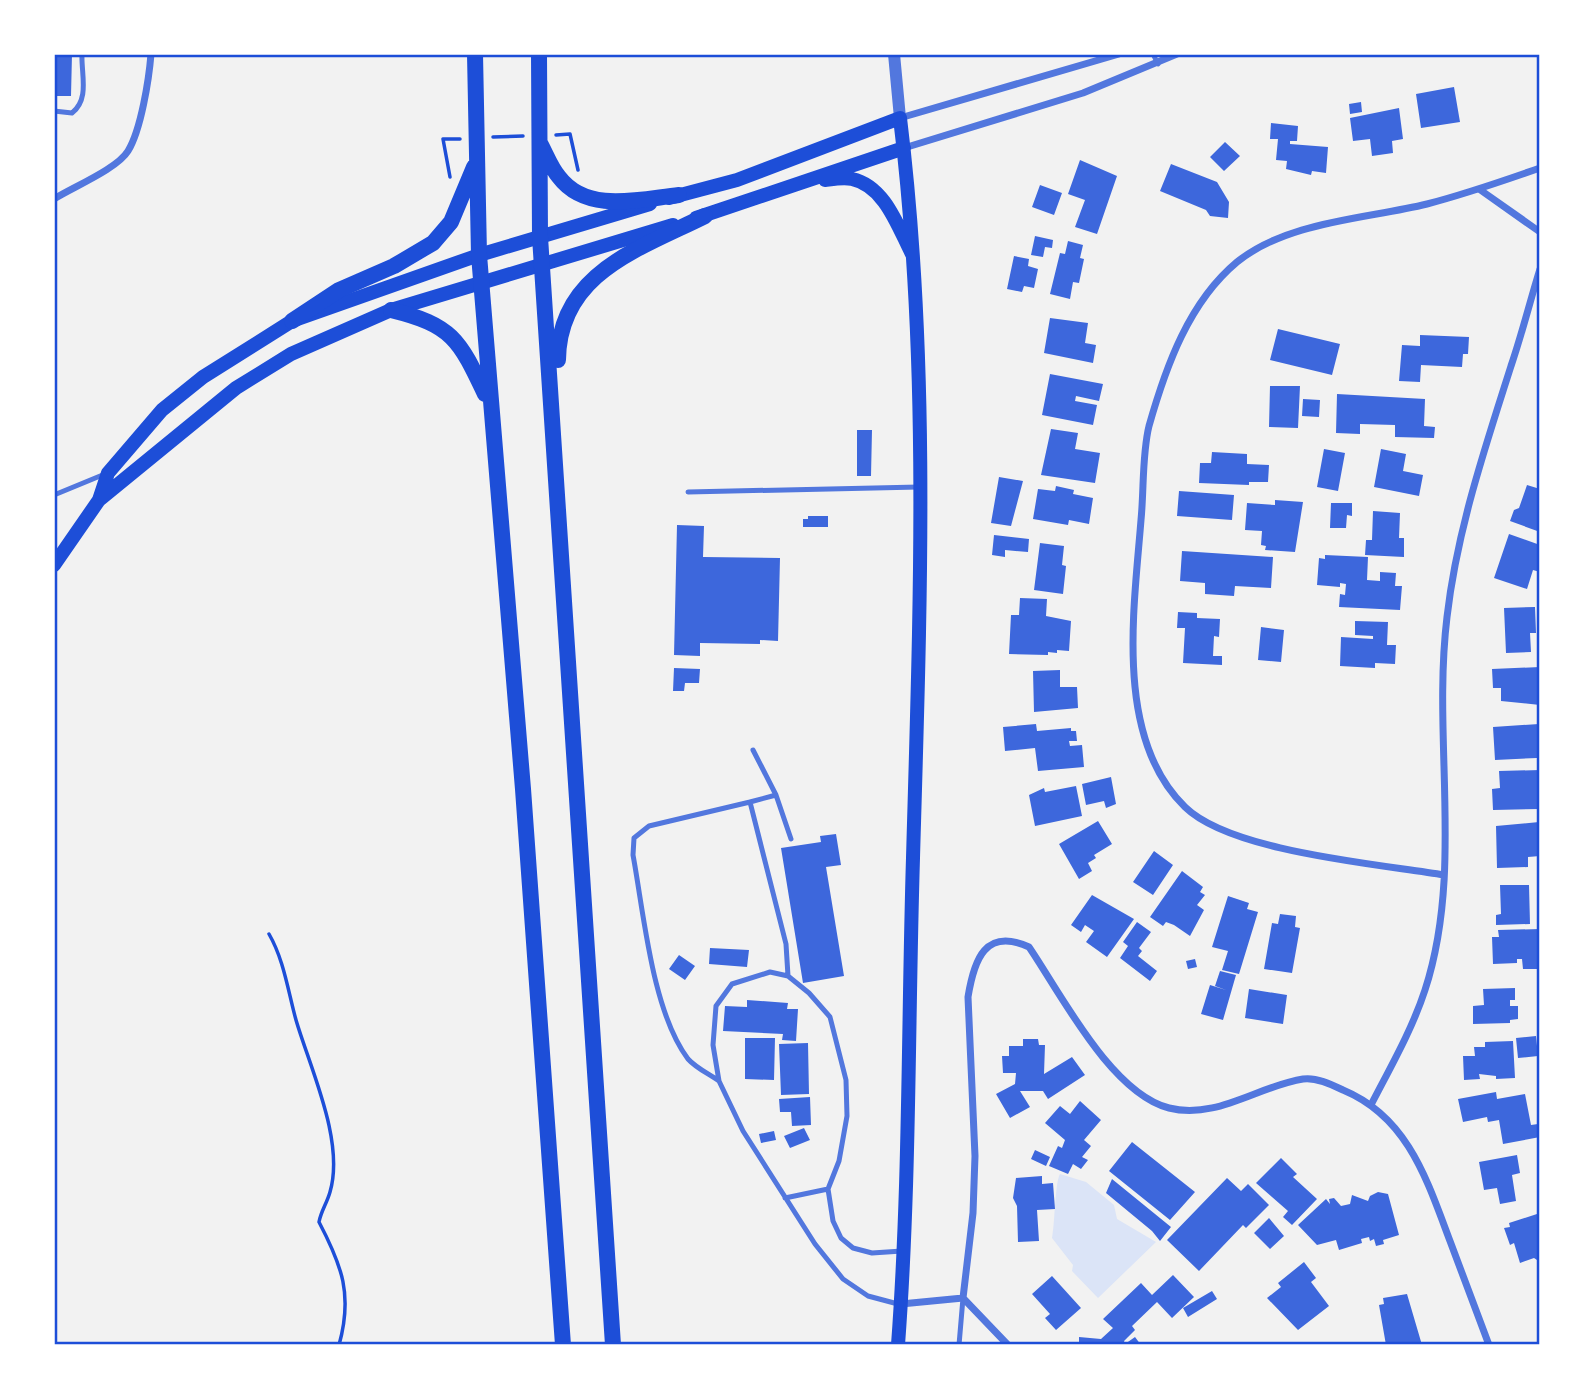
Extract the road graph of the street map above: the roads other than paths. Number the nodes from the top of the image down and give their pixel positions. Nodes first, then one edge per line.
1 (82, 54) edge
2 (151, 54) edge
3 (475, 54) edge
4 (539, 54) edge
5 (894, 54) edge
6 (1119, 54) edge
7 (1153, 54) edge
8 (1177, 54) edge
9 (1158, 64) junction
10 (54, 111) edge
11 (900, 118) junction
12 (539, 137) junction
13 (904, 148) junction
14 (477, 157) junction
15 (1540, 168) edge
16 (799, 183) junction
17 (1479, 189) junction
18 (679, 195) junction
19 (54, 199) edge
20 (705, 215) junction
21 (1540, 232) edge
22 (540, 237) junction
23 (479, 255) junction
24 (915, 261) junction
25 (542, 266) junction
26 (1540, 269) edge
27 (482, 284) junction
28 (391, 310) junction
29 (292, 321) junction
30 (489, 402) junction
31 (556, 470) junction
32 (108, 473) junction
33 (920, 487) junction
34 (688, 492) dead end
35 (54, 495) edge
36 (99, 500) junction
37 (54, 565) edge
38 (752, 750) dead end
39 (776, 795) junction
40 (750, 802) junction
41 (791, 839) dead end
42 (1444, 875) junction
43 (788, 976) junction
44 (719, 1081) junction
45 (1371, 1105) junction
46 (828, 1189) junction
47 (785, 1198) junction
48 (902, 1251) junction
49 (963, 1298) junction
50 (901, 1304) junction
51 (563, 1345) edge
52 (613, 1345) edge
53 (898, 1345) edge
54 (958, 1345) edge
55 (1008, 1345) edge
56 (1489, 1345) edge

1 - 10 lane
2 - 19 street
3 - 14 main road
4 - 12 main road
5 - 11 street
6 - 11 street
7 - 9 lane
8 - 9 street
9 - 13 street
11 - 13 main road
11 - 18 main road
12 - 18 main road
12 - 22 main road
13 - 16 main road
13 - 24 main road
14 - 23 main road
14 - 29 main road
15 - 17 street
16 - 20 main road
16 - 24 main road
17 - 21 street
17 - 42 street
18 - 22 main road
20 - 25 main road
20 - 31 main road
22 - 23 main road
22 - 25 main road
23 - 27 main road
23 - 29 main road
24 - 33 main road
25 - 27 main road
25 - 31 main road
26 - 42 street
27 - 28 main road
27 - 30 main road
28 - 30 main road
28 - 36 main road
29 - 32 main road
30 - 51 main road
31 - 52 main road
32 - 35 lane
32 - 36 main road
33 - 34 lane
33 - 48 main road
36 - 37 main road
38 - 39 lane
39 - 40 lane
39 - 41 lane
40 - 43 lane
40 - 44 lane
42 - 45 street
43 - 44 lane
43 - 46 lane
44 - 47 lane
45 - 49 street
45 - 56 street
46 - 47 lane
46 - 48 lane
47 - 50 lane
48 - 50 main road
49 - 50 street
49 - 54 lane
49 - 55 street
50 - 53 main road

